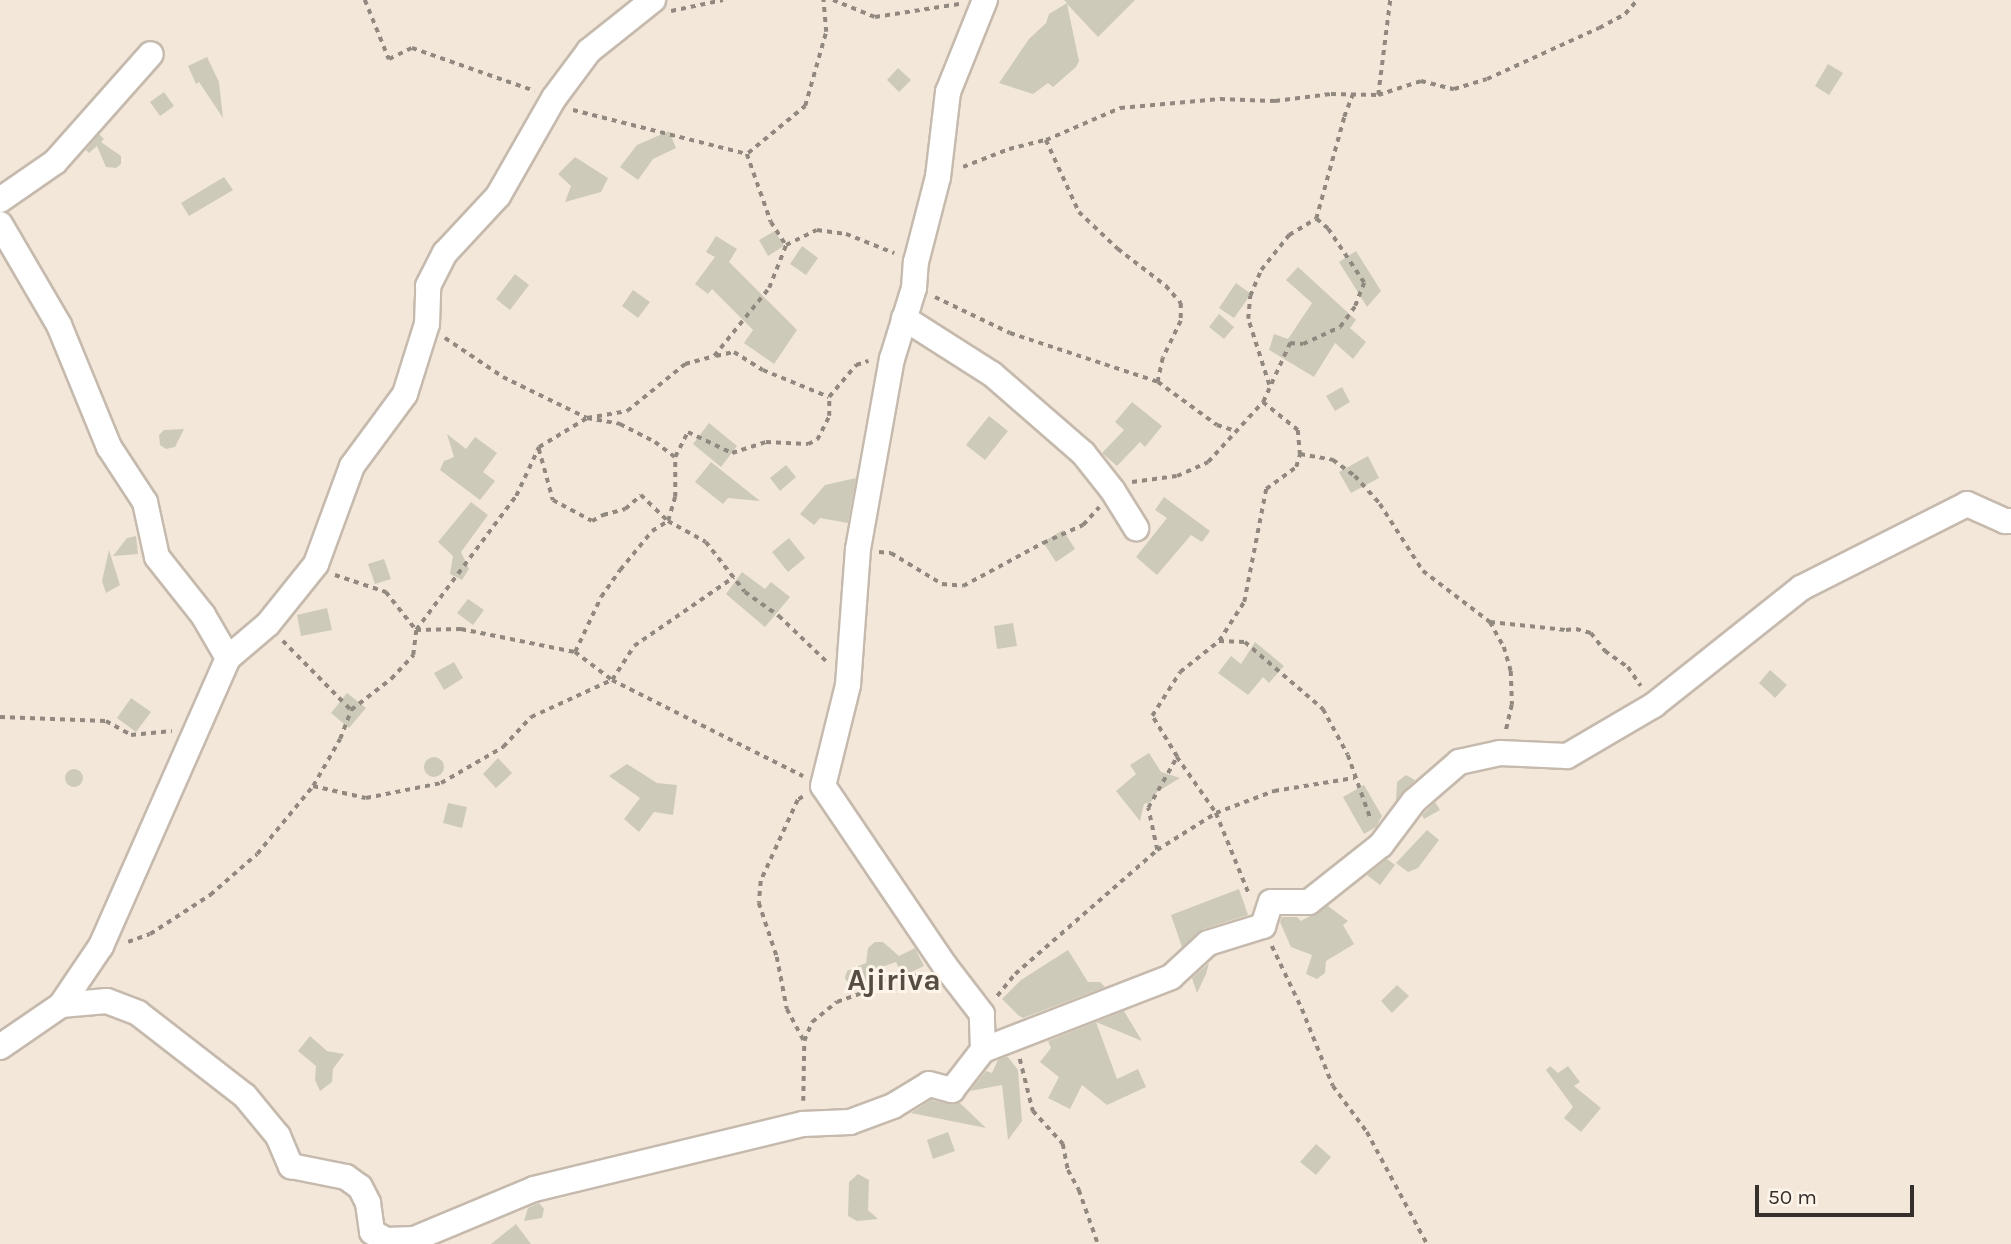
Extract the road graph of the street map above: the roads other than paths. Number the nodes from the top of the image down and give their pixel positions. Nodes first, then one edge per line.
1 (653, 0) edge
2 (985, 0) edge
3 (151, 54) dead end
4 (0, 200) edge
5 (0, 225) edge
6 (904, 318) junction
7 (2011, 521) edge
8 (1136, 528) dead end
9 (228, 658) junction
10 (61, 1005) junction
11 (0, 1047) edge
12 (983, 1050) junction

1 - 9 street
2 - 6 street
3 - 4 street
5 - 9 street
6 - 8 street
6 - 12 street
7 - 12 street
9 - 10 street
10 - 11 street
10 - 12 street

